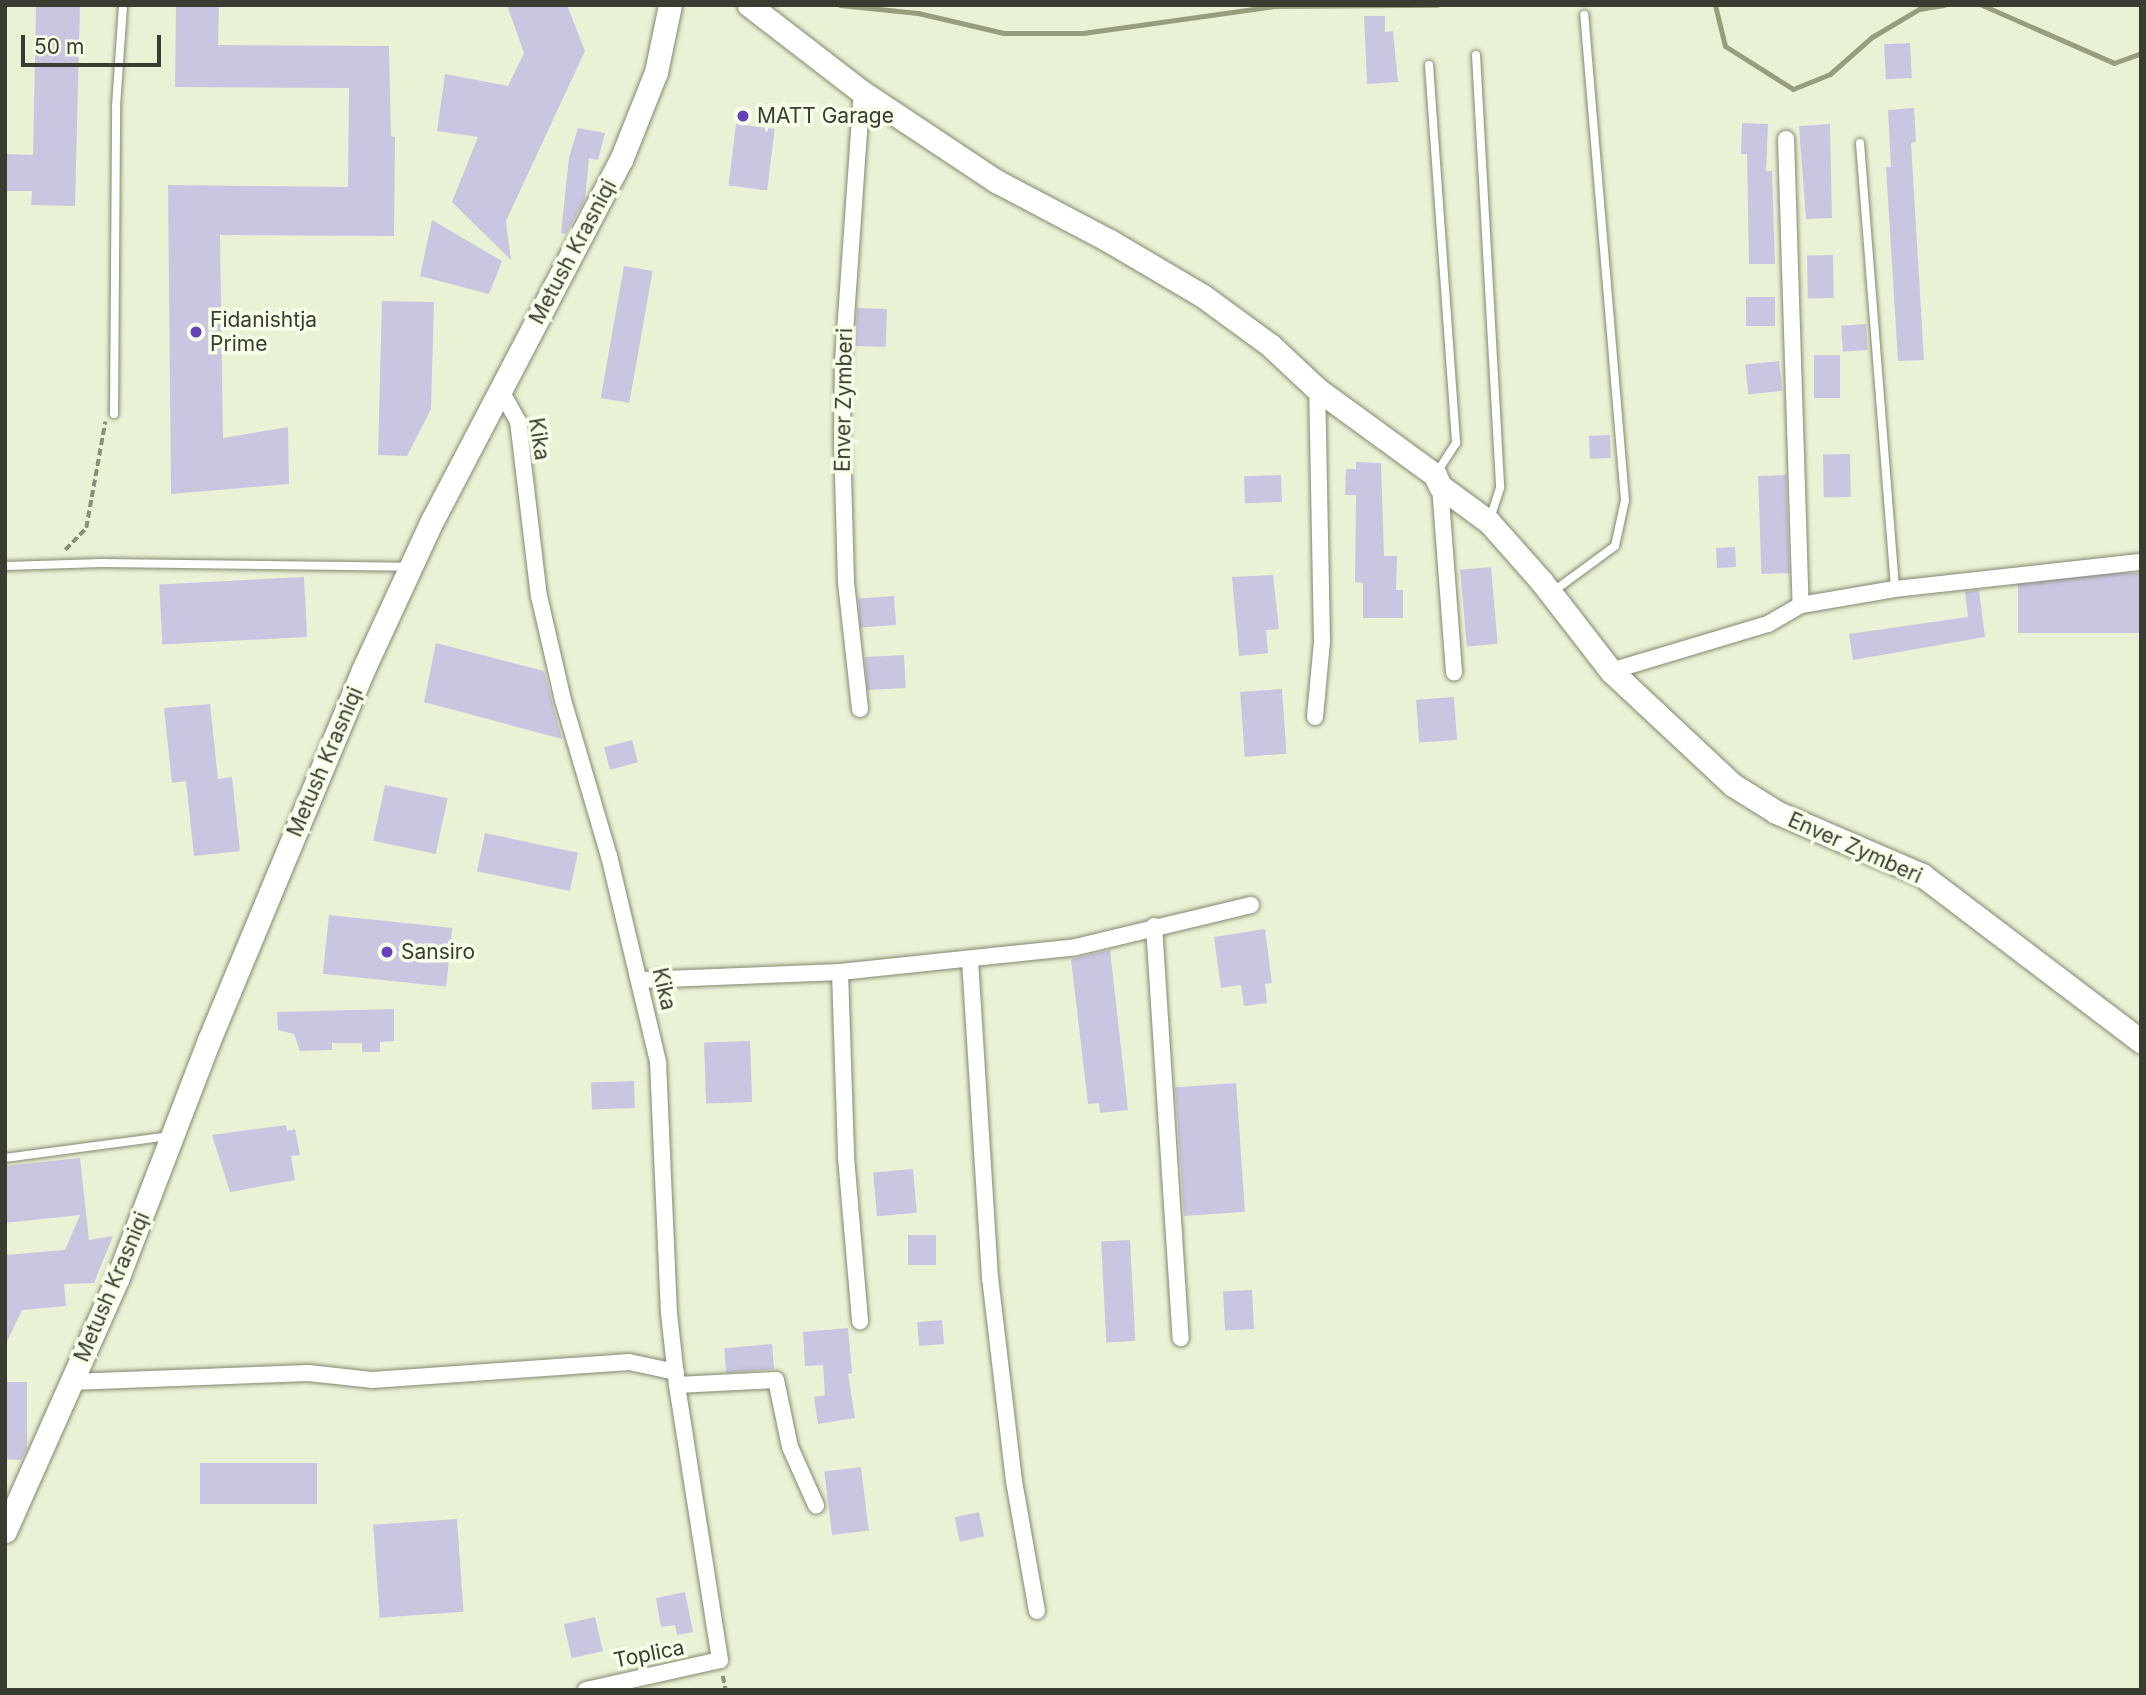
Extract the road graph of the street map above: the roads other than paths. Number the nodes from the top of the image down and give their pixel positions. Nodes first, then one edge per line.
1 (123, 5) edge
2 (670, 5) edge
3 (749, 5) edge
4 (1584, 15) dead end
5 (1476, 55) dead end
6 (1429, 65) dead end
7 (862, 92) junction
8 (1786, 139) dead end
9 (1860, 143) dead end
10 (500, 389) junction
11 (1318, 389) junction
12 (114, 414) road end
13 (1438, 480) junction
14 (1489, 522) junction
15 (2141, 562) edge
16 (5, 566) edge
17 (411, 567) junction
18 (1895, 589) junction
19 (1551, 593) junction
20 (1801, 605) junction
21 (1611, 671) junction
22 (1454, 672) dead end
23 (860, 709) dead end
24 (1315, 717) dead end
25 (1251, 905) dead end
26 (1154, 926) junction
27 (970, 960) junction
28 (840, 972) junction
29 (640, 980) junction
30 (2141, 1041) edge
31 (173, 1136) junction
32 (5, 1158) edge
33 (860, 1321) dead end
34 (1181, 1338) dead end
35 (676, 1379) junction
36 (71, 1382) junction
37 (816, 1504) dead end
38 (5, 1531) edge
39 (1037, 1611) dead end
40 (720, 1660) joint
41 (586, 1690) edge

1 - 12 lane
2 - 10 street, Metush Krasniqi
3 - 7 street, Enver Zymberi
4 - 19 lane
5 - 14 lane
6 - 13 lane
7 - 11 street, Enver Zymberi
7 - 23 street, Enver Zymberi
8 - 20 street
9 - 18 lane
10 - 17 street, Metush Krasniqi
10 - 29 street, Kika
11 - 13 street, Enver Zymberi
11 - 24 street
13 - 14 street, Enver Zymberi
13 - 22 street
14 - 19 street, Enver Zymberi
15 - 18 street
16 - 17 lane
17 - 31 street, Metush Krasniqi
18 - 20 street
19 - 21 street, Enver Zymberi
20 - 21 street
21 - 30 street, Enver Zymberi
25 - 26 street
26 - 27 street
26 - 34 street
27 - 28 street
27 - 39 street
28 - 29 street
28 - 33 street
29 - 35 street, Kika
31 - 32 lane
31 - 36 street, Metush Krasniqi
35 - 36 street
35 - 37 street
35 - 40 street, Kika
36 - 38 street, Metush Krasniqi
40 - 41 street, Toplica

